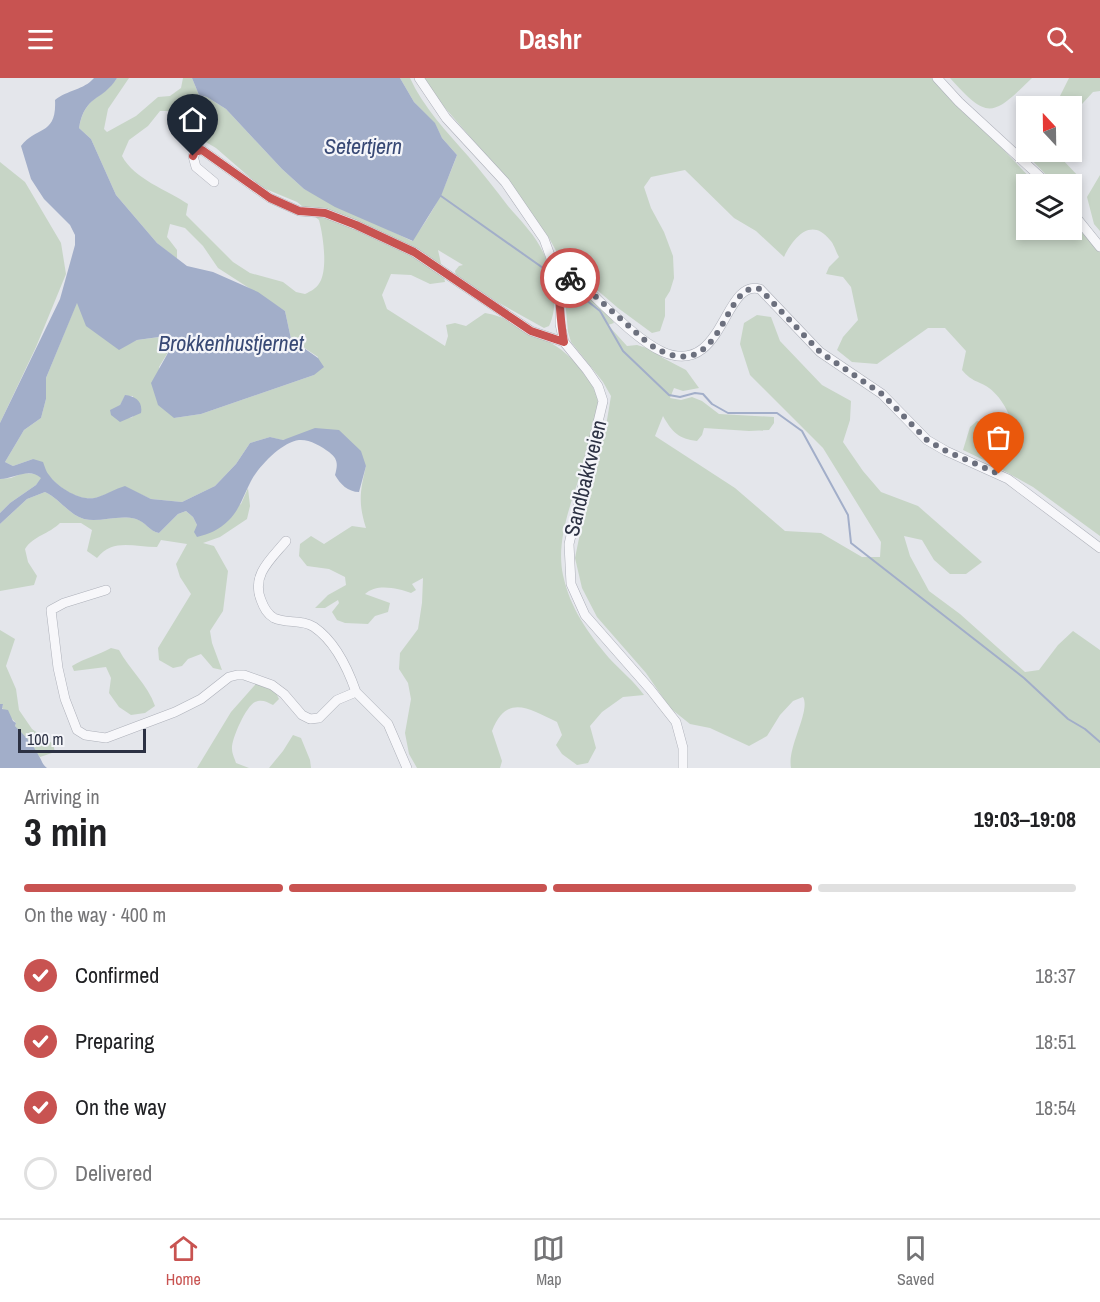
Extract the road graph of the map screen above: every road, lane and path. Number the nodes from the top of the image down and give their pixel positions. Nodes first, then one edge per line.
1 (419, 78) edge
2 (938, 78) edge
3 (1037, 174) edge
4 (214, 182) dead end
5 (1082, 225) edge
6 (1100, 247) edge
7 (557, 279) junction
8 (564, 342) junction
9 (286, 541) dead end
10 (1100, 548) edge
11 (106, 590) dead end
12 (357, 692) junction
13 (407, 768) edge
14 (683, 768) edge

1 - 7 street
2 - 3 street
4 - 8 street
5 - 6 street
7 - 8 street
7 - 10 street
8 - 14 street, Sandbakkveien
9 - 12 street
11 - 12 street
12 - 13 street

